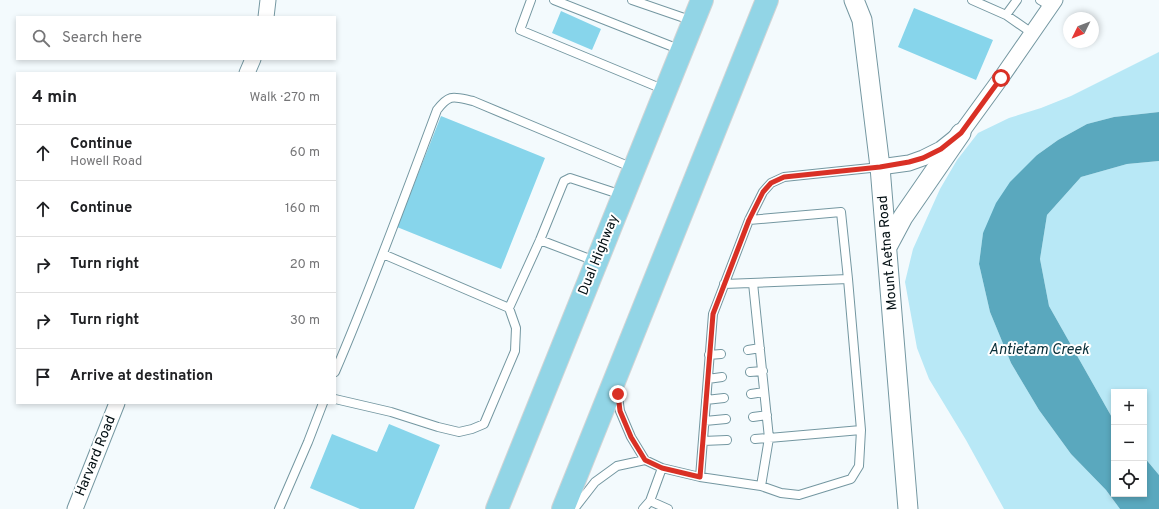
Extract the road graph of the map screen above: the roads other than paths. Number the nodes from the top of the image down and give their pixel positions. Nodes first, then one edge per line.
1 (268, 0) edge
2 (531, 0) edge
3 (554, 0) edge
4 (632, 0) edge
5 (702, 0) edge
6 (767, 0) edge
7 (854, 0) edge
8 (972, 0) edge
9 (1018, 0) edge
10 (1048, 2) edge
11 (1006, 15) junction
12 (266, 16) edge
13 (693, 21) junction
14 (1032, 33) junction
15 (681, 50) junction
16 (253, 60) edge
17 (247, 72) edge
18 (666, 90) junction
19 (961, 133) junction
20 (880, 167) junction
21 (634, 168) junction
22 (623, 196) junction
23 (749, 220) junction
24 (540, 240) junction
25 (887, 247) junction
26 (383, 254) junction
27 (597, 261) junction
28 (848, 279) junction
29 (753, 283) junction
30 (724, 284) junction
31 (509, 308) junction
32 (760, 348) junction
33 (748, 350) dead end
34 (720, 354) dead end
35 (709, 356) junction
36 (336, 370) edge
37 (763, 371) junction
38 (750, 372) dead end
39 (617, 375) junction
40 (722, 377) dead end
41 (708, 379) junction
42 (764, 392) junction
43 (751, 394) dead end
44 (336, 398) edge
45 (724, 398) dead end
46 (706, 400) junction
47 (117, 404) edge
48 (323, 404) edge
49 (767, 416) junction
50 (753, 417) dead end
51 (726, 419) dead end
52 (705, 421) junction
53 (861, 430) junction
54 (769, 438) junction
55 (755, 439) dead end
56 (727, 440) dead end
57 (703, 441) junction
58 (645, 460) junction
59 (662, 468) junction
60 (700, 477) junction
61 (761, 486) junction
62 (650, 501) junction
63 (75, 509) edge
64 (279, 509) edge
65 (496, 509) edge
66 (563, 509) edge
67 (574, 509) edge
68 (642, 509) edge
69 (668, 509) edge
70 (908, 509) edge

1 - 12 street
2 - 18 lane
3 - 15 lane
4 - 13 lane
5 - 13 main road, Dual Highway
6 - 39 main road
7 - 20 street, Mount Aetna Road
8 - 11 lane
9 - 11 lane
10 - 14 street
11 - 14 lane
13 - 15 main road, Dual Highway
14 - 19 street
15 - 18 main road, Dual Highway
16 - 17 street
18 - 21 main road, Dual Highway
19 - 20 street
19 - 25 street
20 - 23 lane
20 - 25 street, Mount Aetna Road
21 - 22 main road, Dual Highway
21 - 26 lane
22 - 24 lane
22 - 27 main road, Dual Highway
23 - 28 lane
23 - 30 lane
24 - 27 lane
24 - 31 lane
25 - 70 street, Mount Aetna Road
26 - 31 lane
26 - 36 lane
27 - 65 main road, Dual Highway
28 - 29 lane
28 - 53 lane
29 - 30 lane
29 - 32 lane
30 - 35 lane
31 - 44 lane
32 - 33 lane
32 - 37 lane
34 - 35 lane
35 - 41 lane
37 - 38 lane
37 - 42 lane
39 - 58 lane
39 - 66 main road
40 - 41 lane
41 - 46 lane
42 - 43 lane
42 - 49 lane
45 - 46 lane
46 - 52 lane
47 - 63 street, Harvard Road
48 - 64 lane
49 - 50 lane
49 - 54 lane
51 - 52 lane
52 - 57 lane
53 - 54 lane
53 - 61 lane
54 - 55 lane
54 - 61 lane
56 - 57 lane
57 - 60 lane
58 - 59 lane
58 - 67 lane
59 - 60 lane
59 - 62 lane
60 - 61 lane
62 - 68 lane
62 - 69 lane

